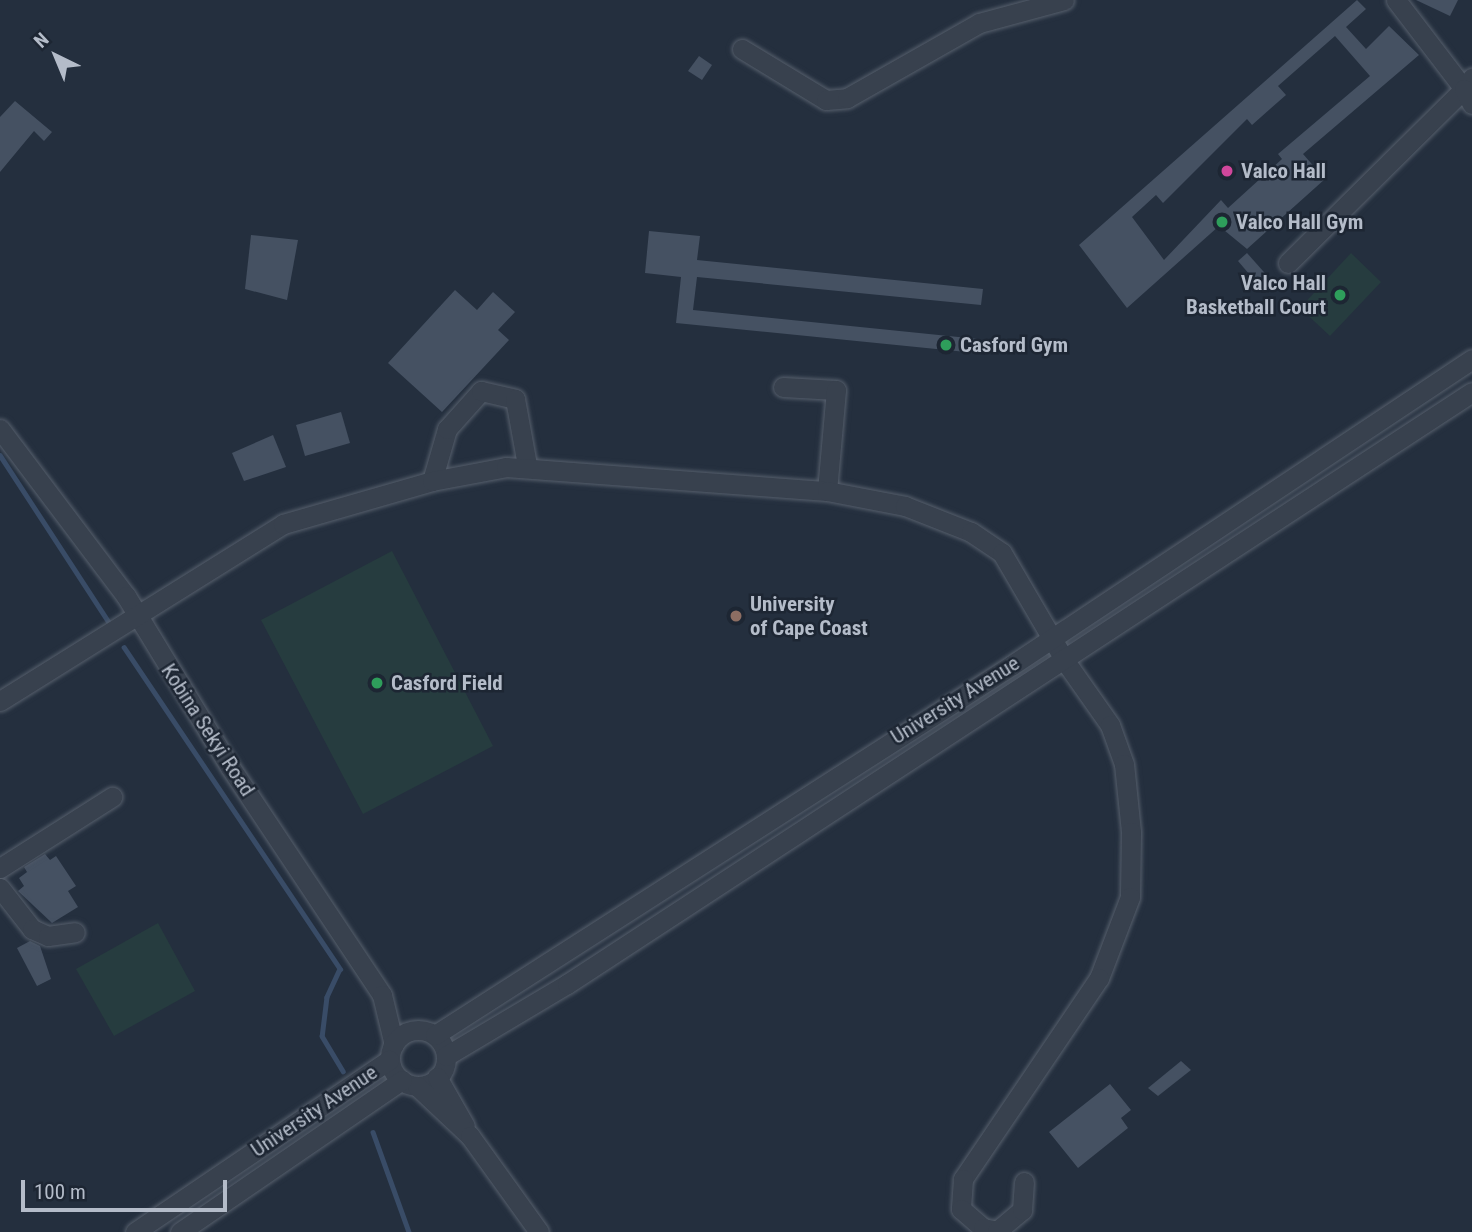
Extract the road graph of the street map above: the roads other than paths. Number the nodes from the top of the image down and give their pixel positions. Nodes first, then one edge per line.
1 (1061, 0) edge
2 (1396, 0) edge
3 (742, 50) dead end
4 (1469, 90) edge
5 (1288, 263) dead end
6 (1472, 359) edge
7 (783, 387) dead end
8 (1472, 392) edge
9 (0, 429) edge
10 (527, 465) junction
11 (432, 481) junction
12 (827, 491) junction
13 (133, 615) junction
14 (1055, 636) junction
15 (1065, 661) junction
16 (0, 701) edge
17 (111, 797) dead end
18 (0, 868) edge
19 (0, 888) edge
20 (75, 932) dead end
21 (382, 995) junction
22 (412, 1031) junction
23 (435, 1035) junction
24 (391, 1053) junction
25 (446, 1056) junction
26 (438, 1077) junction
27 (409, 1083) junction
28 (470, 1136) junction
29 (1024, 1182) dead end
30 (135, 1232) edge
31 (180, 1232) edge
32 (539, 1232) edge

1 - 3 street
2 - 4 street
4 - 5 street
6 - 14 street, University Avenue
7 - 12 street
8 - 15 street, University Avenue
9 - 13 street, Kobina Sekyi Road
10 - 11 street
10 - 11 street
10 - 12 street
11 - 13 street
12 - 14 street
13 - 16 street
13 - 21 street, Kobina Sekyi Road
14 - 15 street
14 - 23 street, University Avenue
15 - 25 street, University Avenue
15 - 29 street
17 - 18 street
19 - 20 street
21 - 22 street
21 - 24 street, Kobina Sekyi Road
22 - 23 street
22 - 24 street
23 - 25 street
24 - 27 street
24 - 30 street, University Avenue
25 - 26 street
26 - 27 street
26 - 28 street
27 - 28 street
27 - 31 street, University Avenue
28 - 32 street

